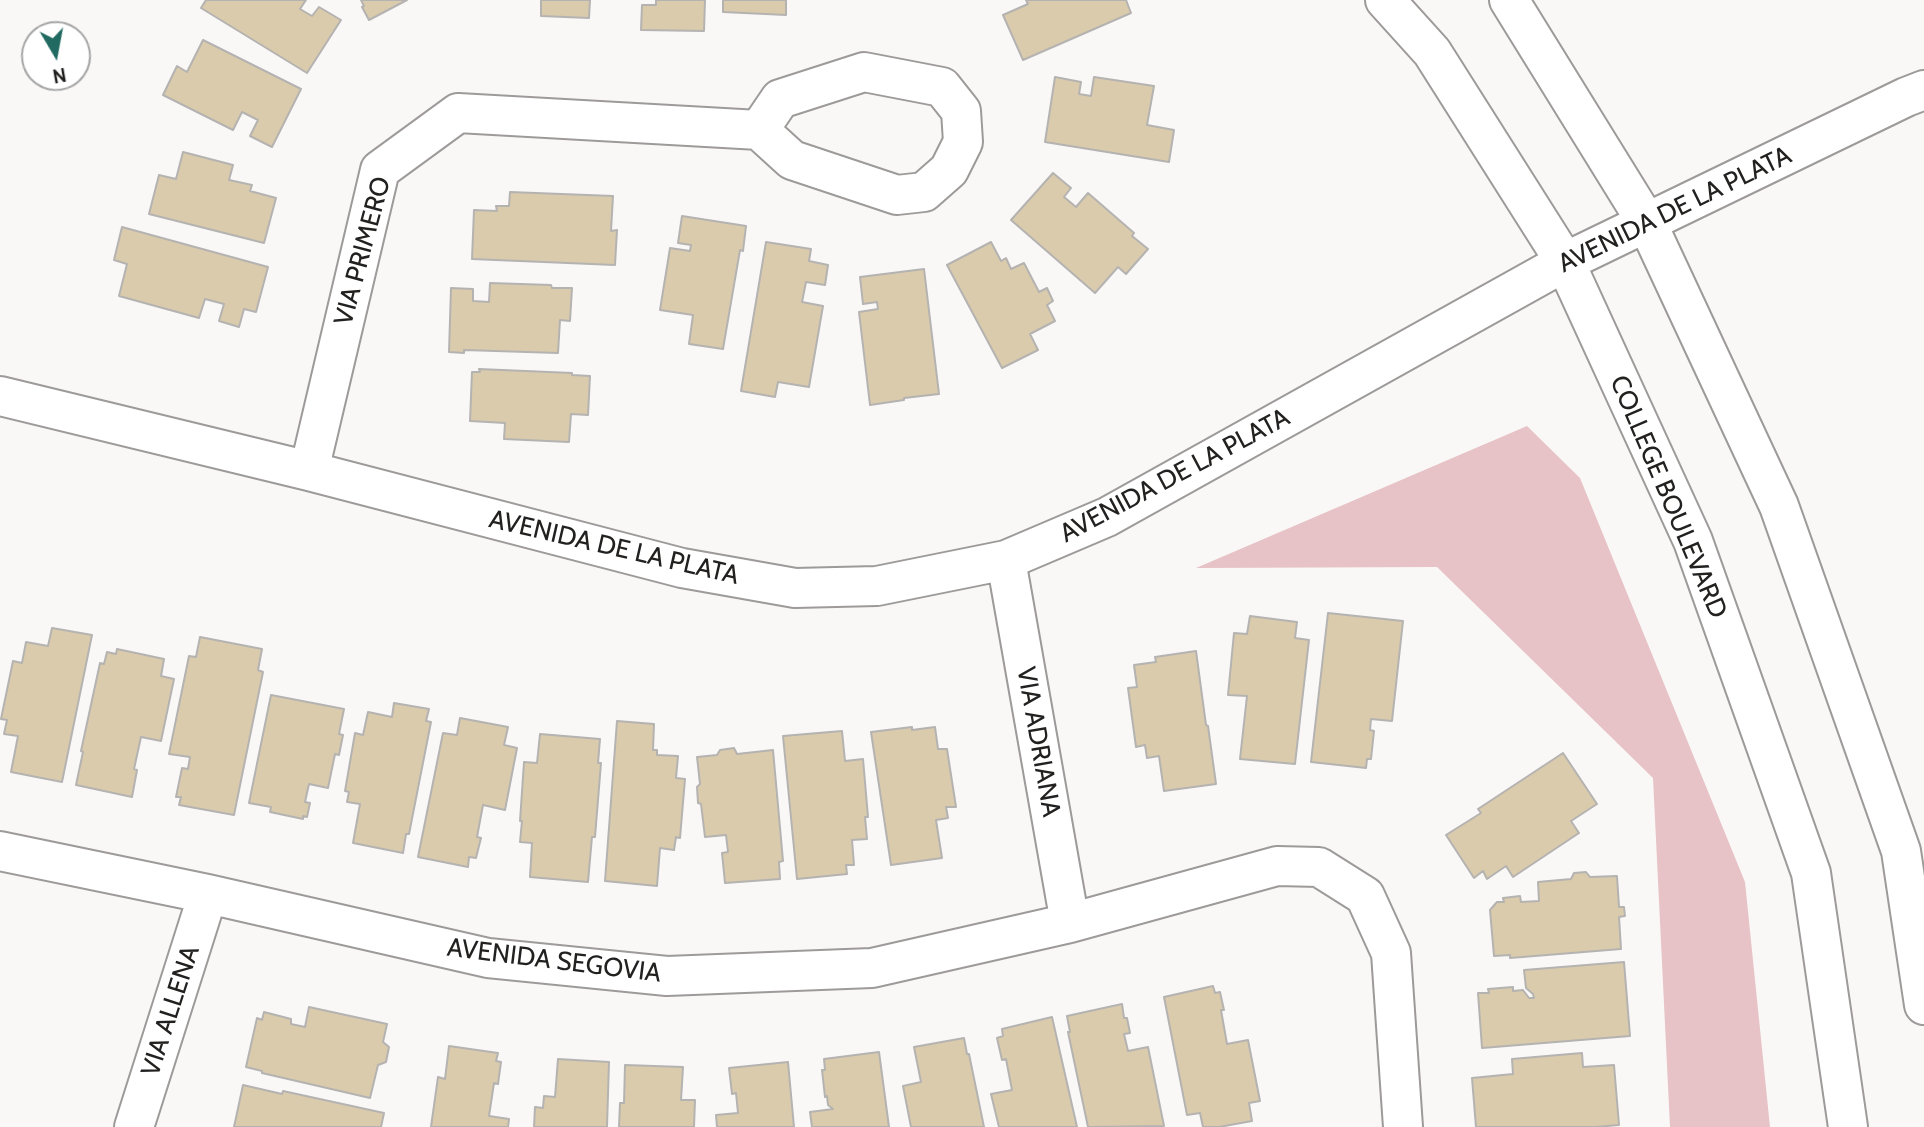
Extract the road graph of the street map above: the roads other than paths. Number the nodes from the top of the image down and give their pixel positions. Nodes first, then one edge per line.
1 (1385, 0) edge
2 (1509, 0) edge
3 (1924, 90) edge
4 (759, 130) junction
5 (1647, 223) junction
6 (1565, 262) junction
7 (0, 396) edge
8 (309, 471) junction
9 (1006, 560) junction
10 (0, 851) edge
11 (208, 894) junction
12 (1070, 923) junction
13 (1924, 1005) edge
14 (134, 1127) edge
15 (1403, 1127) edge
16 (1848, 1127) edge

1 - 6 street, COLLEGE BOULEVARD
2 - 5 street
3 - 5 street, AVENIDA DE LA PLATA
4 - 4 street
4 - 8 street, VIA PRIMERO
5 - 6 street, AVENIDA DE LA PLATA
5 - 13 street
6 - 9 street, AVENIDA DE LA PLATA
6 - 16 street, COLLEGE BOULEVARD
7 - 8 street, AVENIDA DE LA PLATA
8 - 9 street, AVENIDA DE LA PLATA
9 - 12 street, VIA ADRIANA
10 - 11 street, AVENIDA SEGOVIA
11 - 12 street, AVENIDA SEGOVIA
11 - 14 street, VIA ALLENA
12 - 15 street, AVENIDA SEGOVIA

